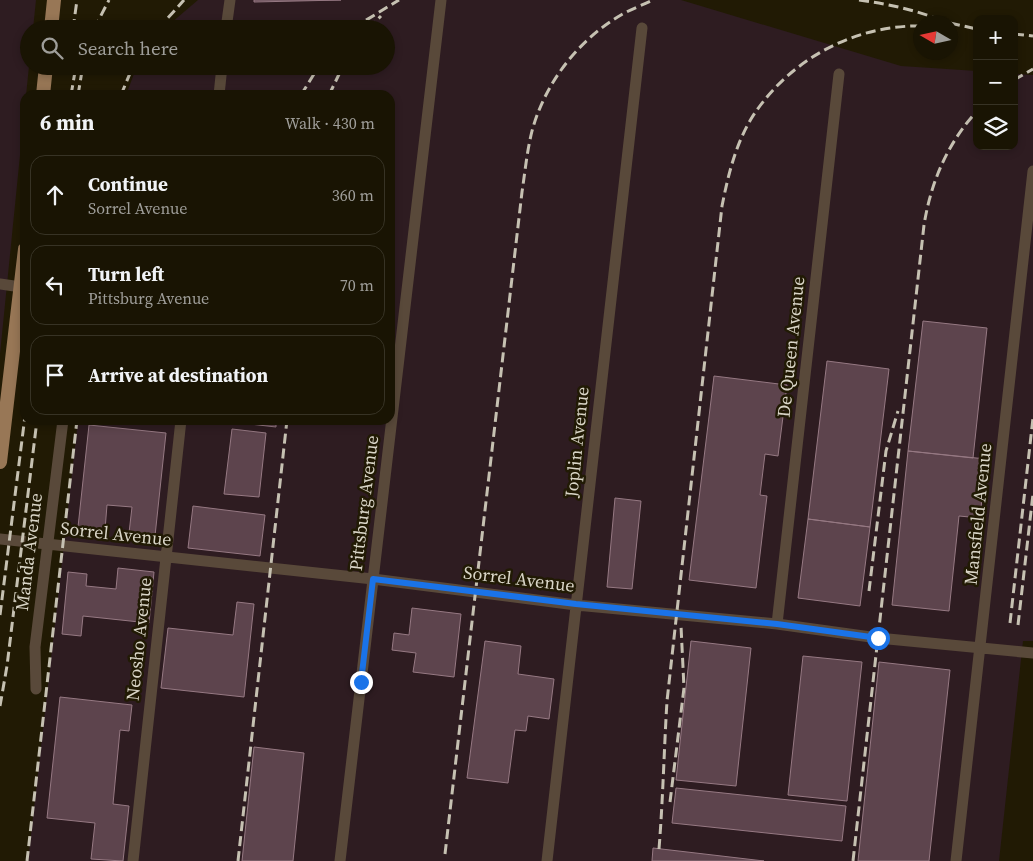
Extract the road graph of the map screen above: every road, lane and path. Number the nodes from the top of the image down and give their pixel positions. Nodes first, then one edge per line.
1 (54, 0) edge
2 (230, 0) edge
3 (441, 0) edge
4 (52, 20) edge
5 (227, 20) edge
6 (642, 28) dead end
7 (838, 74) dead end
8 (45, 75) edge
9 (221, 75) edge
10 (44, 90) edge
11 (220, 90) edge
12 (1033, 171) edge
13 (0, 284) edge
14 (20, 287) joint
15 (395, 392) edge
16 (3, 411) edge
17 (62, 425) edge
18 (180, 425) edge
19 (391, 425) edge
20 (0, 462) edge
21 (0, 539) edge
22 (47, 544) junction
23 (165, 557) junction
24 (373, 579) junction
25 (576, 604) junction
26 (777, 624) junction
27 (981, 647) junction
28 (1033, 653) edge
29 (36, 689) dead end
30 (133, 861) edge
31 (340, 861) edge
32 (547, 861) edge
33 (956, 861) edge

1 - 4 main road
2 - 5 street
3 - 15 street, Pittsburg Avenue
6 - 25 street, Joplin Avenue
7 - 26 street, De Queen Avenue
8 - 10 main road
9 - 11 street
12 - 27 street, Mansfield Avenue
13 - 14 street
14 - 16 main road
16 - 20 main road
17 - 22 street, Manda Avenue
18 - 23 street, Neosho Avenue
19 - 24 street, Pittsburg Avenue
21 - 22 street, Sorrel Avenue
22 - 23 street, Sorrel Avenue
22 - 29 street, Manda Avenue
23 - 24 street, Sorrel Avenue
23 - 30 street, Neosho Avenue
24 - 25 street, Sorrel Avenue
24 - 31 street, Pittsburg Avenue
25 - 26 street, Sorrel Avenue
25 - 32 street, Joplin Avenue
26 - 27 street, Sorrel Avenue
27 - 28 street, Sorrel Avenue
27 - 33 street, Mansfield Avenue

